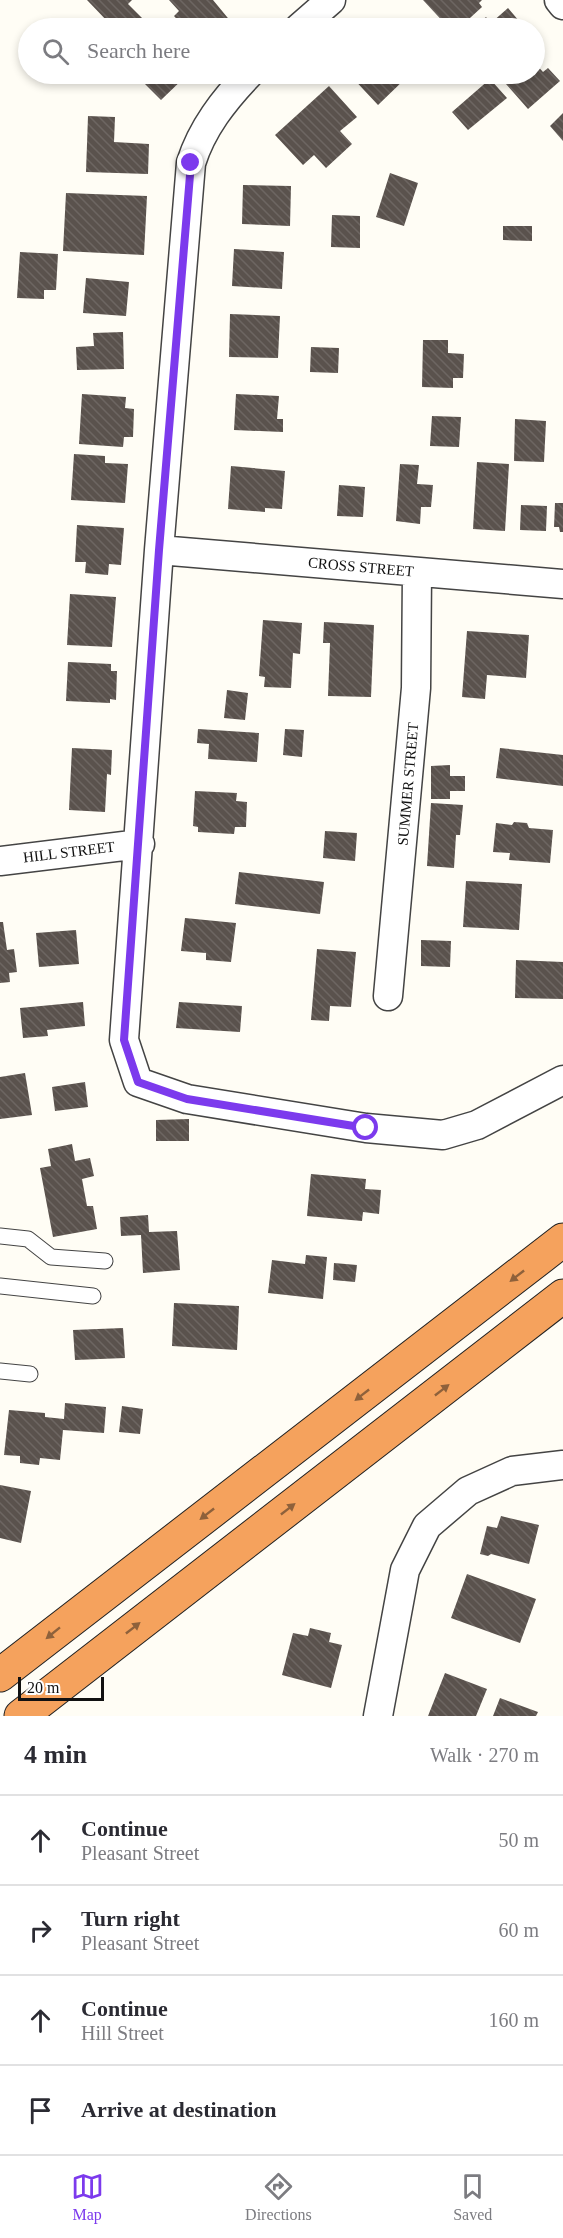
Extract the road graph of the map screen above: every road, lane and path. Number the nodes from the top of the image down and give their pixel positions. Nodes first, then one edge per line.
1 (331, 0) edge
2 (559, 0) edge
3 (563, 4) edge
4 (310, 18) edge
5 (241, 84) edge
6 (159, 550) junction
7 (417, 572) junction
8 (563, 585) edge
9 (140, 844) junction
10 (0, 861) edge
11 (388, 996) dead end
12 (563, 1080) edge
13 (0, 1236) edge
14 (563, 1240) edge
15 (105, 1262) dead end
16 (0, 1286) edge
17 (93, 1296) dead end
18 (563, 1296) edge
19 (0, 1371) edge
20 (30, 1374) dead end
21 (563, 1465) edge
22 (0, 1675) edge
23 (21, 1716) edge
24 (378, 1716) edge

1 - 4 street
2 - 3 street
5 - 6 street
6 - 7 street, CROSS STREET
6 - 9 street
7 - 8 street, CROSS STREET
7 - 11 street, SUMMER STREET
9 - 10 street, HILL STREET
9 - 12 street
13 - 15 lane
14 -> 22 highway
16 - 17 lane
23 -> 18 highway
19 - 20 lane
21 - 24 street

